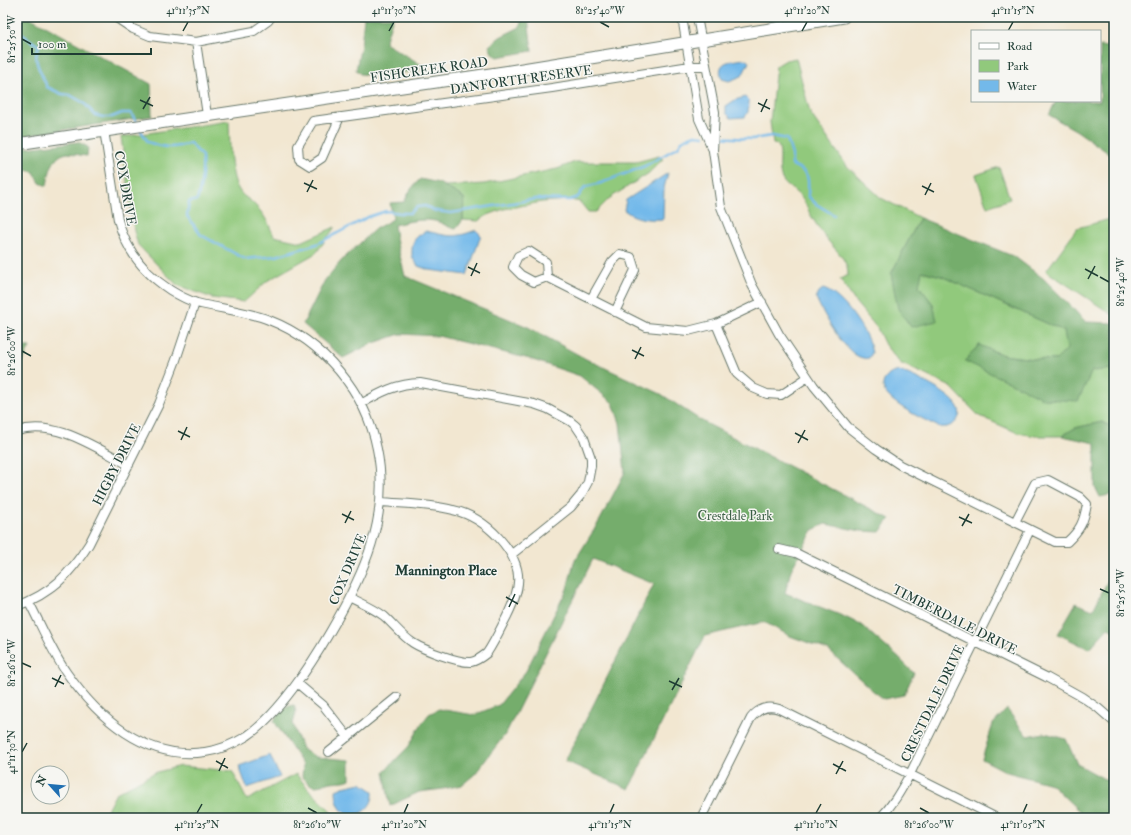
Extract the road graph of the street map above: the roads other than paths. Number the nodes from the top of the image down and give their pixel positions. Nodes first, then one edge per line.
1 (115, 17) edge
2 (271, 17) edge
3 (682, 17) edge
4 (697, 17) edge
5 (844, 17) edge
6 (701, 40) junction
7 (196, 42) junction
8 (686, 43) junction
9 (690, 66) junction
10 (706, 66) junction
11 (207, 115) junction
12 (340, 117) junction
13 (104, 130) junction
14 (17, 144) edge
15 (712, 145) junction
16 (547, 277) dead end
17 (591, 299) junction
18 (195, 302) junction
19 (762, 302) junction
20 (615, 312) junction
21 (716, 324) junction
22 (808, 377) junction
23 (361, 404) junction
24 (17, 431) edge
25 (129, 465) junction
26 (380, 502) junction
27 (1014, 522) junction
28 (1030, 530) junction
29 (779, 549) dead end
30 (512, 554) junction
31 (349, 597) junction
32 (29, 602) junction
33 (17, 606) edge
34 (975, 643) junction
35 (296, 683) junction
36 (397, 697) dead end
37 (1114, 722) edge
38 (348, 737) junction
39 (329, 752) dead end
40 (910, 774) junction
41 (701, 818) edge
42 (880, 818) edge
43 (997, 818) edge

1 - 7 street
2 - 7 street
3 - 8 street
4 - 6 street
5 - 6 main road, FISHCREEK ROAD
6 - 8 main road, FISHCREEK ROAD
6 - 10 street
7 - 11 street
8 - 9 street
8 - 11 main road, FISHCREEK ROAD
9 - 10 street, DANFORTH RESERVE
9 - 12 street, DANFORTH RESERVE
9 - 15 street
10 - 15 street
11 - 13 main road, FISHCREEK ROAD
12 - 12 street, DANFORTH RESERVE
13 - 14 main road, FISHCREEK ROAD
13 - 18 street, COX DRIVE
15 - 19 street
16 - 17 street
17 - 20 street
17 - 20 street
18 - 23 street, COX DRIVE
18 - 25 street, HIGBY DRIVE
19 - 21 street
19 - 22 street
20 - 21 street
21 - 22 street
22 - 27 street
23 - 26 street, COX DRIVE
23 - 30 street
24 - 25 street
25 - 32 street, HIGBY DRIVE
26 - 30 street
26 - 31 street, COX DRIVE
27 - 28 street
27 - 28 street
28 - 34 street, CRESTDALE DRIVE
29 - 34 street, TIMBERDALE DRIVE
30 - 31 street
31 - 35 street, COX DRIVE
32 - 33 street, HIGBY DRIVE
32 - 35 street, COX DRIVE
34 - 37 street, TIMBERDALE DRIVE
34 - 40 street, CRESTDALE DRIVE
35 - 38 street
36 - 38 street
38 - 39 street
40 - 41 street
40 - 42 street, CRESTDALE DRIVE
40 - 43 street

